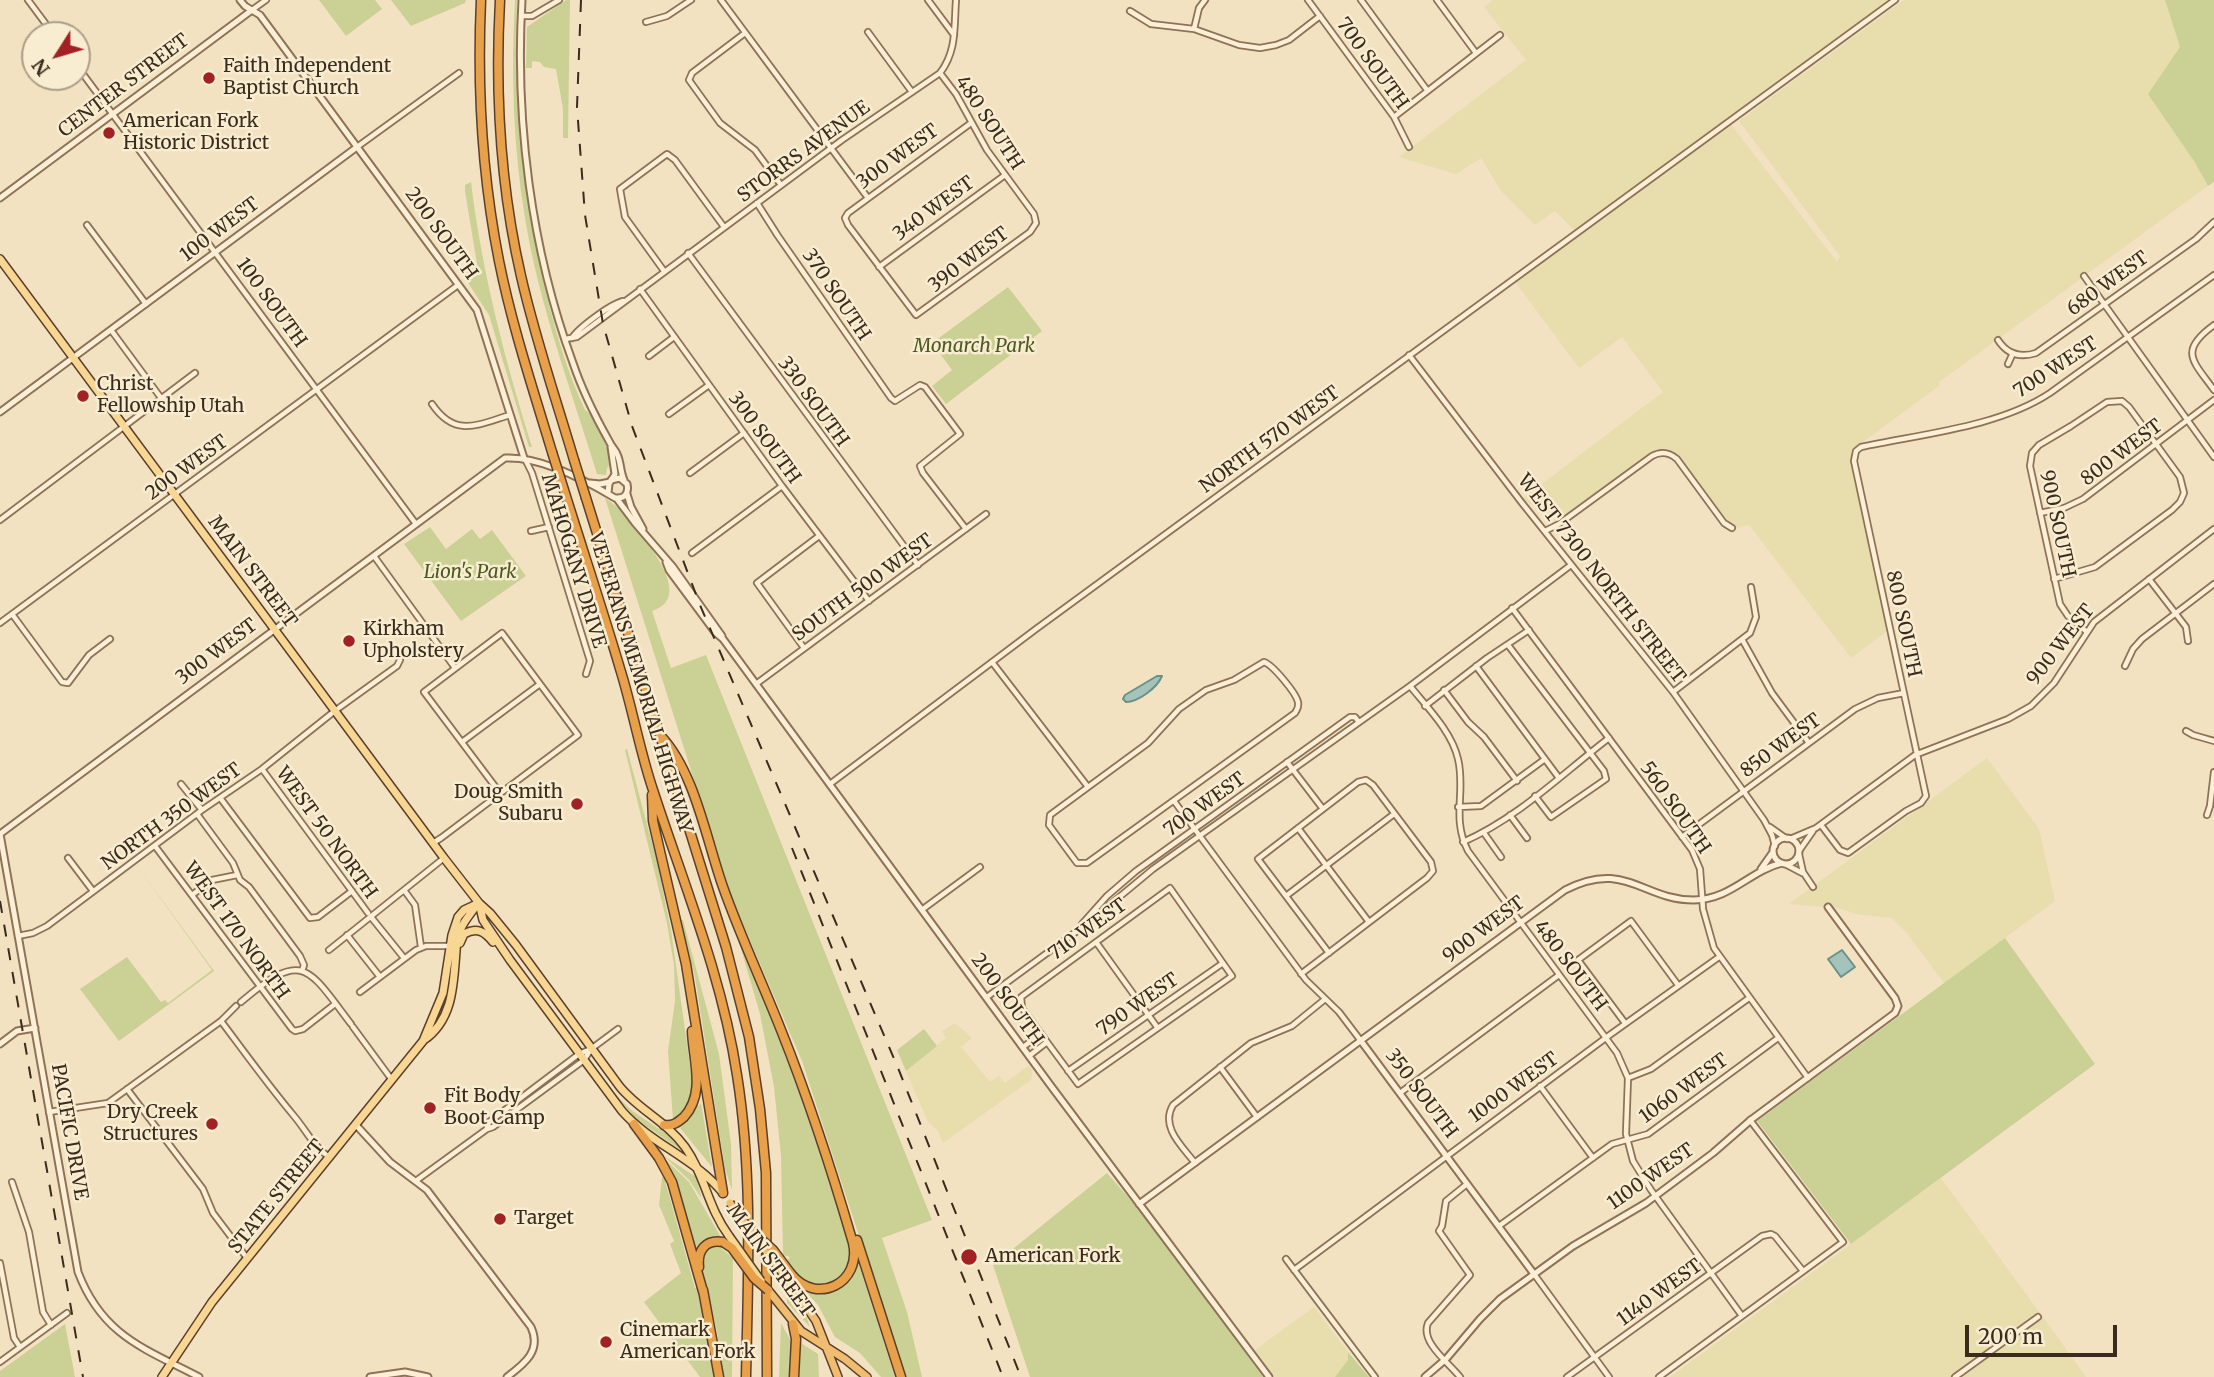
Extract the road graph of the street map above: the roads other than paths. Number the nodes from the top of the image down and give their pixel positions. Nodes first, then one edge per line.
1 (28, 0) edge
2 (240, 0) edge
3 (266, 0) edge
4 (481, 0) edge
5 (500, 0) edge
6 (522, 0) edge
7 (691, 0) edge
8 (721, 0) edge
9 (928, 0) edge
10 (956, 0) edge
11 (1205, 0) edge
12 (1308, 0) edge
13 (1361, 0) edge
14 (1438, 0) edge
15 (1895, 0) edge
16 (555, 1) edge
17 (252, 10) junction
18 (1130, 11) dead end
19 (1320, 16) junction
20 (521, 19) junction
21 (44, 21) edge
22 (646, 22) dead end
23 (1194, 29) junction
24 (868, 32) dead end
25 (746, 33) junction
26 (954, 35) junction
27 (1500, 35) dead end
28 (1476, 53) junction
29 (940, 73) junction
30 (458, 74) dead end
31 (91, 85) edge
32 (1427, 90) junction
33 (912, 92) junction
34 (112, 114) junction
35 (1394, 117) junction
36 (971, 123) junction
37 (357, 147) junction
38 (1409, 147) dead end
39 (831, 148) junction
40 (1005, 175) junction
41 (782, 185) junction
42 (0, 198) edge
43 (868, 198) junction
44 (757, 203) junction
45 (2214, 222) edge
46 (1036, 223) joint
47 (87, 225) dead end
48 (724, 227) junction
49 (215, 253) junction
50 (688, 253) junction
51 (0, 259) edge
52 (879, 267) junction
53 (664, 271) junction
54 (2214, 275) edge
55 (2084, 276) dead end
56 (458, 285) junction
57 (640, 289) junction
58 (146, 304) junction
59 (2104, 304) junction
60 (2214, 325) edge
61 (111, 330) junction
62 (674, 337) junction
63 (2128, 337) junction
64 (565, 340) junction
65 (1998, 340) dead end
66 (2012, 353) junction
67 (1409, 355) junction
68 (649, 356) dead end
69 (74, 358) junction
70 (2008, 364) dead end
71 (195, 373) dead end
72 (709, 386) junction
73 (317, 389) junction
74 (2214, 390) edge
75 (161, 398) junction
76 (2214, 400) edge
77 (432, 404) dead end
78 (0, 412) edge
79 (669, 414) dead end
80 (510, 415) junction
81 (2188, 420) junction
82 (124, 427) junction
83 (744, 433) junction
84 (610, 444) junction
85 (2156, 444) junction
86 (1855, 453) joint
87 (2214, 457) edge
88 (524, 458) junction
89 (690, 473) dead end
90 (625, 480) junction
91 (611, 481) junction
92 (590, 483) junction
93 (782, 486) junction
94 (608, 493) junction
95 (627, 493) junction
96 (174, 494) junction
97 (617, 499) junction
98 (2040, 513) junction
99 (986, 514) dead end
100 (0, 520) edge
101 (416, 524) junction
102 (549, 527) junction
103 (1732, 528) dead end
104 (966, 529) junction
105 (2214, 529) edge
106 (531, 531) dead end
107 (1545, 531) junction
108 (644, 532) junction
109 (819, 536) junction
110 (692, 553) dead end
111 (374, 556) junction
112 (918, 565) junction
113 (1571, 565) junction
114 (2054, 579) junction
115 (2149, 579) junction
116 (2214, 584) edge
117 (1751, 587) dead end
118 (869, 601) junction
119 (1512, 608) junction
120 (2176, 613) junction
121 (12, 614) junction
122 (0, 623) edge
123 (275, 629) junction
124 (1529, 630) junction
125 (2087, 632) junction
126 (110, 639) dead end
127 (2188, 640) dead end
128 (1743, 641) junction
129 (1508, 645) junction
130 (804, 648) junction
131 (400, 660) dead end
132 (992, 662) junction
133 (1476, 666) junction
134 (2125, 666) dead end
135 (455, 668) junction
136 (586, 674) dead end
137 (540, 684) junction
138 (756, 684) junction
139 (1410, 686) junction
140 (1444, 690) junction
141 (1673, 692) junction
142 (1904, 692) junction
143 (1425, 706) junction
144 (336, 710) junction
145 (1357, 721) junction
146 (2186, 731) dead end
147 (658, 732) junction
148 (1609, 738) junction
149 (2214, 741) edge
150 (462, 743) junction
151 (1809, 743) junction
152 (1588, 754) junction
153 (1918, 754) junction
154 (1545, 760) junction
155 (1287, 762) junction
156 (1292, 768) junction
157 (262, 769) junction
158 (2214, 772) edge
159 (1559, 778) junction
160 (1517, 781) junction
161 (181, 784) dead end
162 (830, 784) junction
163 (1088, 787) junction
164 (652, 788) junction
165 (1743, 791) junction
166 (2213, 791) edge
167 (500, 793) junction
168 (1535, 796) junction
169 (221, 799) junction
170 (1174, 800) junction
171 (1458, 807) junction
172 (1323, 809) junction
173 (199, 812) junction
174 (1395, 814) junction
175 (1510, 815) junction
176 (2207, 815) dead end
177 (1767, 824) junction
178 (1819, 826) junction
179 (1298, 828) junction
180 (1195, 830) junction
181 (1484, 833) junction
182 (0, 834) edge
183 (1200, 836) junction
184 (1682, 836) junction
185 (1527, 838) dead end
186 (1789, 839) junction
187 (1463, 842) junction
188 (433, 843) junction
189 (155, 846) junction
190 (1774, 849) junction
191 (1799, 852) junction
192 (1501, 857) dead end
193 (68, 858) dead end
194 (444, 858) junction
195 (1784, 864) junction
196 (1326, 866) junction
197 (980, 867) dead end
198 (1757, 874) junction
199 (237, 875) junction
200 (1805, 876) junction
201 (1813, 887) dead end
202 (404, 890) junction
203 (93, 891) junction
204 (352, 891) junction
205 (192, 895) junction
206 (1286, 896) junction
207 (1702, 899) junction
208 (479, 903) junction
209 (1828, 907) dead end
210 (923, 909) junction
211 (369, 915) junction
212 (1369, 922) junction
213 (1521, 923) junction
214 (1077, 931) junction
215 (347, 935) junction
216 (18, 936) junction
217 (1096, 942) junction
218 (421, 947) junction
219 (454, 948) junction
220 (329, 950) dead end
221 (1329, 953) junction
222 (1719, 957) junction
223 (404, 958) junction
224 (510, 960) junction
225 (1223, 963) junction
226 (302, 971) junction
227 (1301, 974) junction
228 (1559, 975) junction
229 (380, 977) junction
230 (1678, 985) junction
231 (259, 987) junction
232 (360, 992) dead end
233 (690, 993) junction
234 (987, 998) junction
235 (1748, 998) junction
236 (1325, 999) junction
237 (335, 1004) junction
238 (1148, 1015) junction
239 (221, 1021) junction
240 (1625, 1024) junction
241 (1157, 1027) junction
242 (35, 1028) junction
243 (618, 1029) dead end
244 (1041, 1034) junction
245 (1606, 1037) junction
246 (1778, 1038) junction
247 (423, 1041) junction
248 (1361, 1041) junction
249 (1047, 1042) junction
250 (0, 1044) edge
251 (1023, 1047) junction
252 (591, 1049) junction
253 (1029, 1056) junction
254 (581, 1057) junction
255 (1220, 1067) junction
256 (1068, 1071) junction
257 (1628, 1078) junction
258 (1808, 1078) junction
259 (393, 1081) junction
260 (1540, 1086) junction
261 (127, 1088) junction
262 (1400, 1093) junction
263 (49, 1112) junction
264 (1258, 1118) junction
265 (1750, 1121) junction
266 (634, 1124) junction
267 (356, 1125) junction
268 (664, 1125) junction
269 (1627, 1140) junction
270 (1446, 1155) junction
271 (330, 1157) junction
272 (1593, 1158) junction
273 (1195, 1164) junction
274 (698, 1169) junction
275 (417, 1180) junction
276 (12, 1181) dead end
277 (1467, 1184) junction
278 (723, 1193) junction
279 (1656, 1196) junction
280 (841, 1203) junction
281 (1139, 1204) junction
282 (1499, 1226) junction
283 (751, 1230) joint
284 (726, 1239) junction
285 (247, 1259) junction
286 (1286, 1259) dead end
287 (0, 1263) edge
288 (1294, 1270) junction
289 (1803, 1271) junction
290 (1711, 1273) junction
291 (1534, 1275) junction
292 (791, 1279) junction
293 (2, 1286) edge
294 (768, 1290) joint
295 (704, 1295) junction
296 (67, 1313) dead end
297 (1742, 1316) junction
298 (2038, 1317) dead end
299 (793, 1324) junction
300 (51, 1325) junction
301 (20, 1347) junction
302 (827, 1348) junction
303 (1594, 1357) junction
304 (1446, 1359) junction
305 (0, 1362) edge
306 (171, 1363) junction
307 (162, 1377) edge
308 (199, 1377) edge
309 (370, 1377) edge
310 (428, 1377) edge
311 (506, 1377) edge
312 (719, 1377) edge
313 (746, 1377) edge
314 (767, 1377) edge
315 (793, 1377) edge
316 (838, 1377) edge
317 (867, 1377) edge
318 (901, 1377) edge
319 (1269, 1377) edge
320 (1374, 1377) edge
321 (1425, 1377) edge
322 (1460, 1377) edge
323 (1567, 1377) edge
324 (1609, 1377) edge
325 (1659, 1377) edge
326 (1955, 1377) edge

1 - 21 street
2 - 17 street, 200 SOUTH
3 - 17 street, CENTER STREET
4 - 164 highway, VETERANS MEMORIAL HIGHWAY, bridge
5 - 147 highway, VETERANS MEMORIAL HIGHWAY, bridge
6 - 20 street
7 - 22 street
8 - 25 street
9 - 26 street
10 - 26 street
11 - 23 street
12 - 19 street, 700 SOUTH
13 - 32 street
14 - 28 street
15 - 67 street, NORTH 570 WEST
16 - 20 street
17 - 34 street, CENTER STREET
17 - 37 street, 200 SOUTH
18 - 23 street
19 - 23 street
19 - 35 street, 700 SOUTH
20 - 64 street
24 - 33 street
25 - 39 street
25 - 41 street
26 - 29 street
27 - 28 street
28 - 32 street
29 - 33 street, STORRS AVENUE
29 - 36 street, 480 SOUTH
30 - 37 street, 100 WEST
31 - 34 street, 100 SOUTH
32 - 35 street
33 - 39 street, STORRS AVENUE
34 - 42 street, CENTER STREET
34 - 49 street, 100 SOUTH
35 - 38 street, 700 SOUTH
36 - 40 street, 480 SOUTH
36 - 43 street, 300 WEST
37 - 49 street, 100 WEST
37 - 56 street, 200 SOUTH
39 - 41 street, STORRS AVENUE
39 - 43 street
40 - 46 street, 480 SOUTH
40 - 52 street, 340 WEST
41 - 44 street, STORRS AVENUE
43 - 52 street, 300 WEST
44 - 48 street, STORRS AVENUE
44 - 104 street, 370 SOUTH
45 - 59 street, 680 WEST
46 - 52 street, 390 WEST
47 - 58 street
48 - 50 street, STORRS AVENUE
48 - 53 street
49 - 58 street, 100 WEST
49 - 73 street, 100 SOUTH
50 - 53 street, STORRS AVENUE
50 - 112 street, 330 SOUTH
51 - 69 main road, MAIN STREET
53 - 57 street, STORRS AVENUE
54 - 63 street, 700 WEST
55 - 59 street
56 - 73 street, 200 WEST
56 - 80 street, 200 SOUTH
57 - 62 street, 300 SOUTH
57 - 64 street, STORRS AVENUE
58 - 61 street, 100 WEST
59 - 63 street
59 - 66 street, 680 WEST
60 - 74 street
61 - 69 street, 100 WEST
61 - 75 street
62 - 68 street
62 - 72 street, 300 SOUTH
63 - 81 street
63 - 86 street, 700 WEST
64 - 84 street
65 - 66 street
66 - 70 street
67 - 107 street, WEST 7300 NORTH STREET
67 - 132 street, NORTH 570 WEST
69 - 78 street, 100 WEST
69 - 82 main road, MAIN STREET
71 - 75 street
72 - 79 street
72 - 83 street, 300 SOUTH
73 - 96 street, 200 WEST
73 - 101 street, 100 SOUTH
75 - 82 street
76 - 81 street, 800 WEST
77 - 80 street
80 - 88 street, 200 SOUTH
81 - 85 street, 800 WEST
81 - 87 street
82 - 96 main road, MAIN STREET
82 - 100 street
83 - 89 street
83 - 93 street, 300 SOUTH
84 - 90 street
84 - 91 street
85 - 98 street, 800 WEST
85 - 98 street, 900 SOUTH
85 - 114 street
86 - 142 street, 800 SOUTH
88 - 92 street
88 - 101 street, 300 WEST
88 - 102 street, MAHOGANY DRIVE
90 - 91 street
90 - 95 street
91 - 92 street
91 - 94 street
92 - 94 street
93 - 109 street, 300 SOUTH
93 - 110 street
94 - 97 street
95 - 97 street
95 - 108 street, 200 SOUTH
96 - 121 street, 200 WEST
96 - 123 main road, MAIN STREET
97 - 108 street, 200 SOUTH
98 - 114 street, 900 SOUTH
99 - 104 street, SOUTH 500 WEST
101 - 111 street, 300 WEST
102 - 106 street
102 - 136 street, MAHOGANY DRIVE
103 - 107 street
104 - 112 street, SOUTH 500 WEST
105 - 115 street, 900 WEST
107 - 113 street, WEST 7300 NORTH STREET
108 - 138 street, 200 SOUTH
109 - 118 street, 300 SOUTH
109 - 130 street
111 - 123 street, 300 WEST
111 - 135 street
112 - 118 street, SOUTH 500 WEST
113 - 119 street, 700 WEST
113 - 141 street, WEST 7300 NORTH STREET
114 - 125 street, 900 SOUTH
115 - 120 street
115 - 125 street, 900 WEST
116 - 120 street
117 - 128 street
118 - 130 street, SOUTH 500 WEST
119 - 124 street, 560 SOUTH
119 - 139 street, 700 WEST
120 - 127 street
120 - 134 street
121 - 122 street, 200 WEST
121 - 126 street
123 - 144 main road, MAIN STREET
123 - 182 street, 300 WEST
124 - 129 street
124 - 148 street, 560 SOUTH
125 - 153 street, 900 WEST
128 - 141 street
128 - 151 street
129 - 133 street
129 - 152 street
130 - 138 street, SOUTH 500 WEST
131 - 144 street, NORTH 350 WEST
132 - 162 street, NORTH 570 WEST
132 - 163 street
133 - 140 street
133 - 154 street
135 - 137 street
135 - 150 street
137 - 150 street
137 - 167 street
138 - 162 street, 200 SOUTH
139 - 143 street, 480 SOUTH
139 - 145 street, 700 WEST
140 - 143 street
140 - 160 street
141 - 165 street, WEST 7300 NORTH STREET
142 - 151 street, 850 WEST
142 - 153 street, 800 SOUTH
143 - 171 street, 480 SOUTH
144 - 157 street, NORTH 350 WEST
144 - 188 main road, MAIN STREET
145 - 155 street, 700 WEST
145 - 156 street, 700 WEST
146 - 149 street
147 - 280 highway
147 - 314 highway, VETERANS MEMORIAL HIGHWAY
148 - 152 street
148 - 184 street, 560 SOUTH
150 - 167 street
151 - 165 street, 850 WEST
152 - 159 street
152 - 168 street
153 - 178 street, 900 WEST
153 - 178 street, 800 SOUTH
154 - 159 street
154 - 160 street
155 - 156 street
155 - 180 street, 700 WEST
156 - 172 street
156 - 183 street, 700 WEST
157 - 169 street, NORTH 350 WEST
157 - 204 street, WEST 50 NORTH
158 - 166 street
159 - 168 street
160 - 171 street
161 - 173 street
162 - 210 street, 200 SOUTH
163 - 170 street
163 - 170 street
164 - 233 highway
164 - 313 highway, VETERANS MEMORIAL HIGHWAY
165 - 177 street, WEST 7300 NORTH STREET
165 - 184 street, 850 WEST
166 - 176 street
167 - 188 street
168 - 175 street
169 - 173 street, NORTH 350 WEST
169 - 204 street
170 - 180 street, 350 SOUTH
171 - 187 street, 480 SOUTH
172 - 174 street
172 - 179 street
173 - 189 street, NORTH 350 WEST
173 - 199 street
174 - 196 street
174 - 212 street
175 - 181 street
175 - 185 street
177 - 186 street, WEST 7300 NORTH STREET
177 - 190 street, WEST 7300 NORTH STREET
178 - 186 street, 900 WEST
178 - 191 street, 900 WEST
179 - 196 street
179 - 206 street
180 - 183 street, 350 SOUTH
180 - 214 street, 700 WEST
181 - 187 street
181 - 192 street
182 - 216 street, PACIFIC DRIVE
183 - 214 street, 700 WEST
183 - 227 street, 350 SOUTH
184 - 207 street, 560 SOUTH
186 - 190 street
186 - 191 street
187 - 213 street, 480 SOUTH
188 - 194 main road, MAIN STREET
189 - 203 street, NORTH 350 WEST
189 - 205 street, WEST 170 NORTH
190 - 195 street
190 - 198 street, 900 WEST
191 - 195 street
191 - 200 street
193 - 203 street
194 - 202 street
194 - 208 main road, MAIN STREET
195 - 198 street, 900 WEST
195 - 200 street
196 - 206 street
196 - 212 street
197 - 210 street
198 - 207 street, 900 WEST
199 - 205 street
199 - 226 street
200 - 201 street
202 - 211 street
202 - 218 street
203 - 216 street, NORTH 350 WEST
204 - 211 street, WEST 50 NORTH
205 - 231 street, WEST 170 NORTH
206 - 221 street
207 - 213 street, 900 WEST
207 - 222 street, 560 SOUTH
208 - 219 main road, STATE STREET
208 - 224 main road, MAIN STREET
208 - 252 main road, MAIN STREET
209 - 258 street, 1100 WEST
210 - 234 street, 200 SOUTH
211 - 215 street
211 - 223 street, WEST 50 NORTH
212 - 221 street
213 - 228 street, 480 SOUTH
213 - 248 street, 900 WEST
214 - 234 street, 700 WEST
215 - 220 street
215 - 229 street
216 - 242 street, PACIFIC DRIVE
217 - 225 street, 710 WEST
217 - 238 street
217 - 244 street, 710 WEST
218 - 219 street
218 - 223 street
219 - 224 main road
219 - 247 main road, STATE STREET
219 - 247 main road, STATE STREET
221 - 227 street
222 - 230 street, 1000 WEST
222 - 235 street, 560 SOUTH
223 - 229 street
224 - 254 main road, MAIN STREET
225 - 238 street, 790 WEST
225 - 241 street, 790 WEST
226 - 231 street
226 - 237 street
227 - 236 street, 350 SOUTH
228 - 245 street, 480 SOUTH
228 - 262 street
229 - 232 street
230 - 240 street, 1000 WEST
230 - 240 street
231 - 237 street, WEST 170 NORTH
231 - 239 street
233 - 268 highway
233 - 278 highway
234 - 251 street, 200 SOUTH
235 - 246 street, 560 SOUTH
235 - 257 street
236 - 248 street, 350 SOUTH
236 - 255 street
237 - 259 street
238 - 241 street
238 - 256 street, 790 WEST
239 - 261 street
239 - 271 street
240 - 245 street, 1000 WEST
241 - 256 street, 790 WEST
242 - 250 street
242 - 263 street, PACIFIC DRIVE
243 - 252 street
244 - 249 street
244 - 251 street
245 - 257 street, 480 SOUTH
245 - 260 street, 1000 WEST
246 - 258 street, 560 SOUTH
246 - 269 street, 1060 WEST
247 - 259 main road, STATE STREET
248 - 262 street, 350 SOUTH
248 - 264 street, 900 WEST
249 - 253 street
249 - 256 street
251 - 253 street, 200 SOUTH
252 - 254 street
252 - 268 main road, MAIN STREET
253 - 281 street, 200 SOUTH
254 - 266 main road, MAIN STREET
254 - 275 street
255 - 264 street
255 - 273 street
257 - 269 street, 480 SOUTH
258 - 265 street, 1100 WEST
259 - 267 main road, STATE STREET
260 - 270 street, 1000 WEST
260 - 272 street
261 - 263 street
261 - 285 street
262 - 270 street, 350 SOUTH
263 - 306 street, PACIFIC DRIVE
264 - 273 street, 900 WEST
265 - 279 street, 1100 WEST
265 - 289 street
266 - 274 main road, MAIN STREET
266 - 295 highway
267 - 271 main road, STATE STREET
267 - 275 street
268 - 274 main road, MAIN STREET
269 - 272 street, 1060 WEST
269 - 279 street, 480 SOUTH
270 - 277 street, 350 SOUTH
270 - 288 street, 1000 WEST
271 - 285 main road, STATE STREET
272 - 282 street, 1060 WEST
273 - 281 street, 900 WEST
274 - 278 main road, MAIN STREET
274 - 284 main road, MAIN STREET
275 - 311 street
276 - 300 street
277 - 282 street, 350 SOUTH
277 - 304 street
278 - 283 highway, MAIN STREET, bridge
279 - 290 street, 480 SOUTH
279 - 291 street, 1100 WEST
280 - 292 highway
280 - 318 highway
281 - 319 street, 200 SOUTH
282 - 291 street, 350 SOUTH
283 - 292 highway, bridge
284 - 294 highway, bridge
284 - 295 highway
285 - 306 main road, STATE STREET
286 - 288 street
287 - 293 street
288 - 320 street
289 - 290 street, 1140 WEST
289 - 297 street
290 - 297 street, 480 SOUTH
290 - 303 street, 1140 WEST
291 - 303 street, 350 SOUTH
291 - 304 street, 1100 WEST
292 - 302 highway, MAIN STREET
293 - 301 street
294 - 299 highway, MAIN STREET
295 - 312 highway
296 - 300 street
297 - 325 street
298 - 326 street
299 - 302 highway, MAIN STREET
299 - 315 highway
300 - 301 street
301 - 305 street
302 - 316 highway
302 - 317 highway
303 - 323 street, 1140 WEST
303 - 324 street, 350 SOUTH
304 - 321 street, 1100 WEST
304 - 322 street
306 - 307 main road, STATE STREET
306 - 308 street, PACIFIC DRIVE
309 - 310 street

